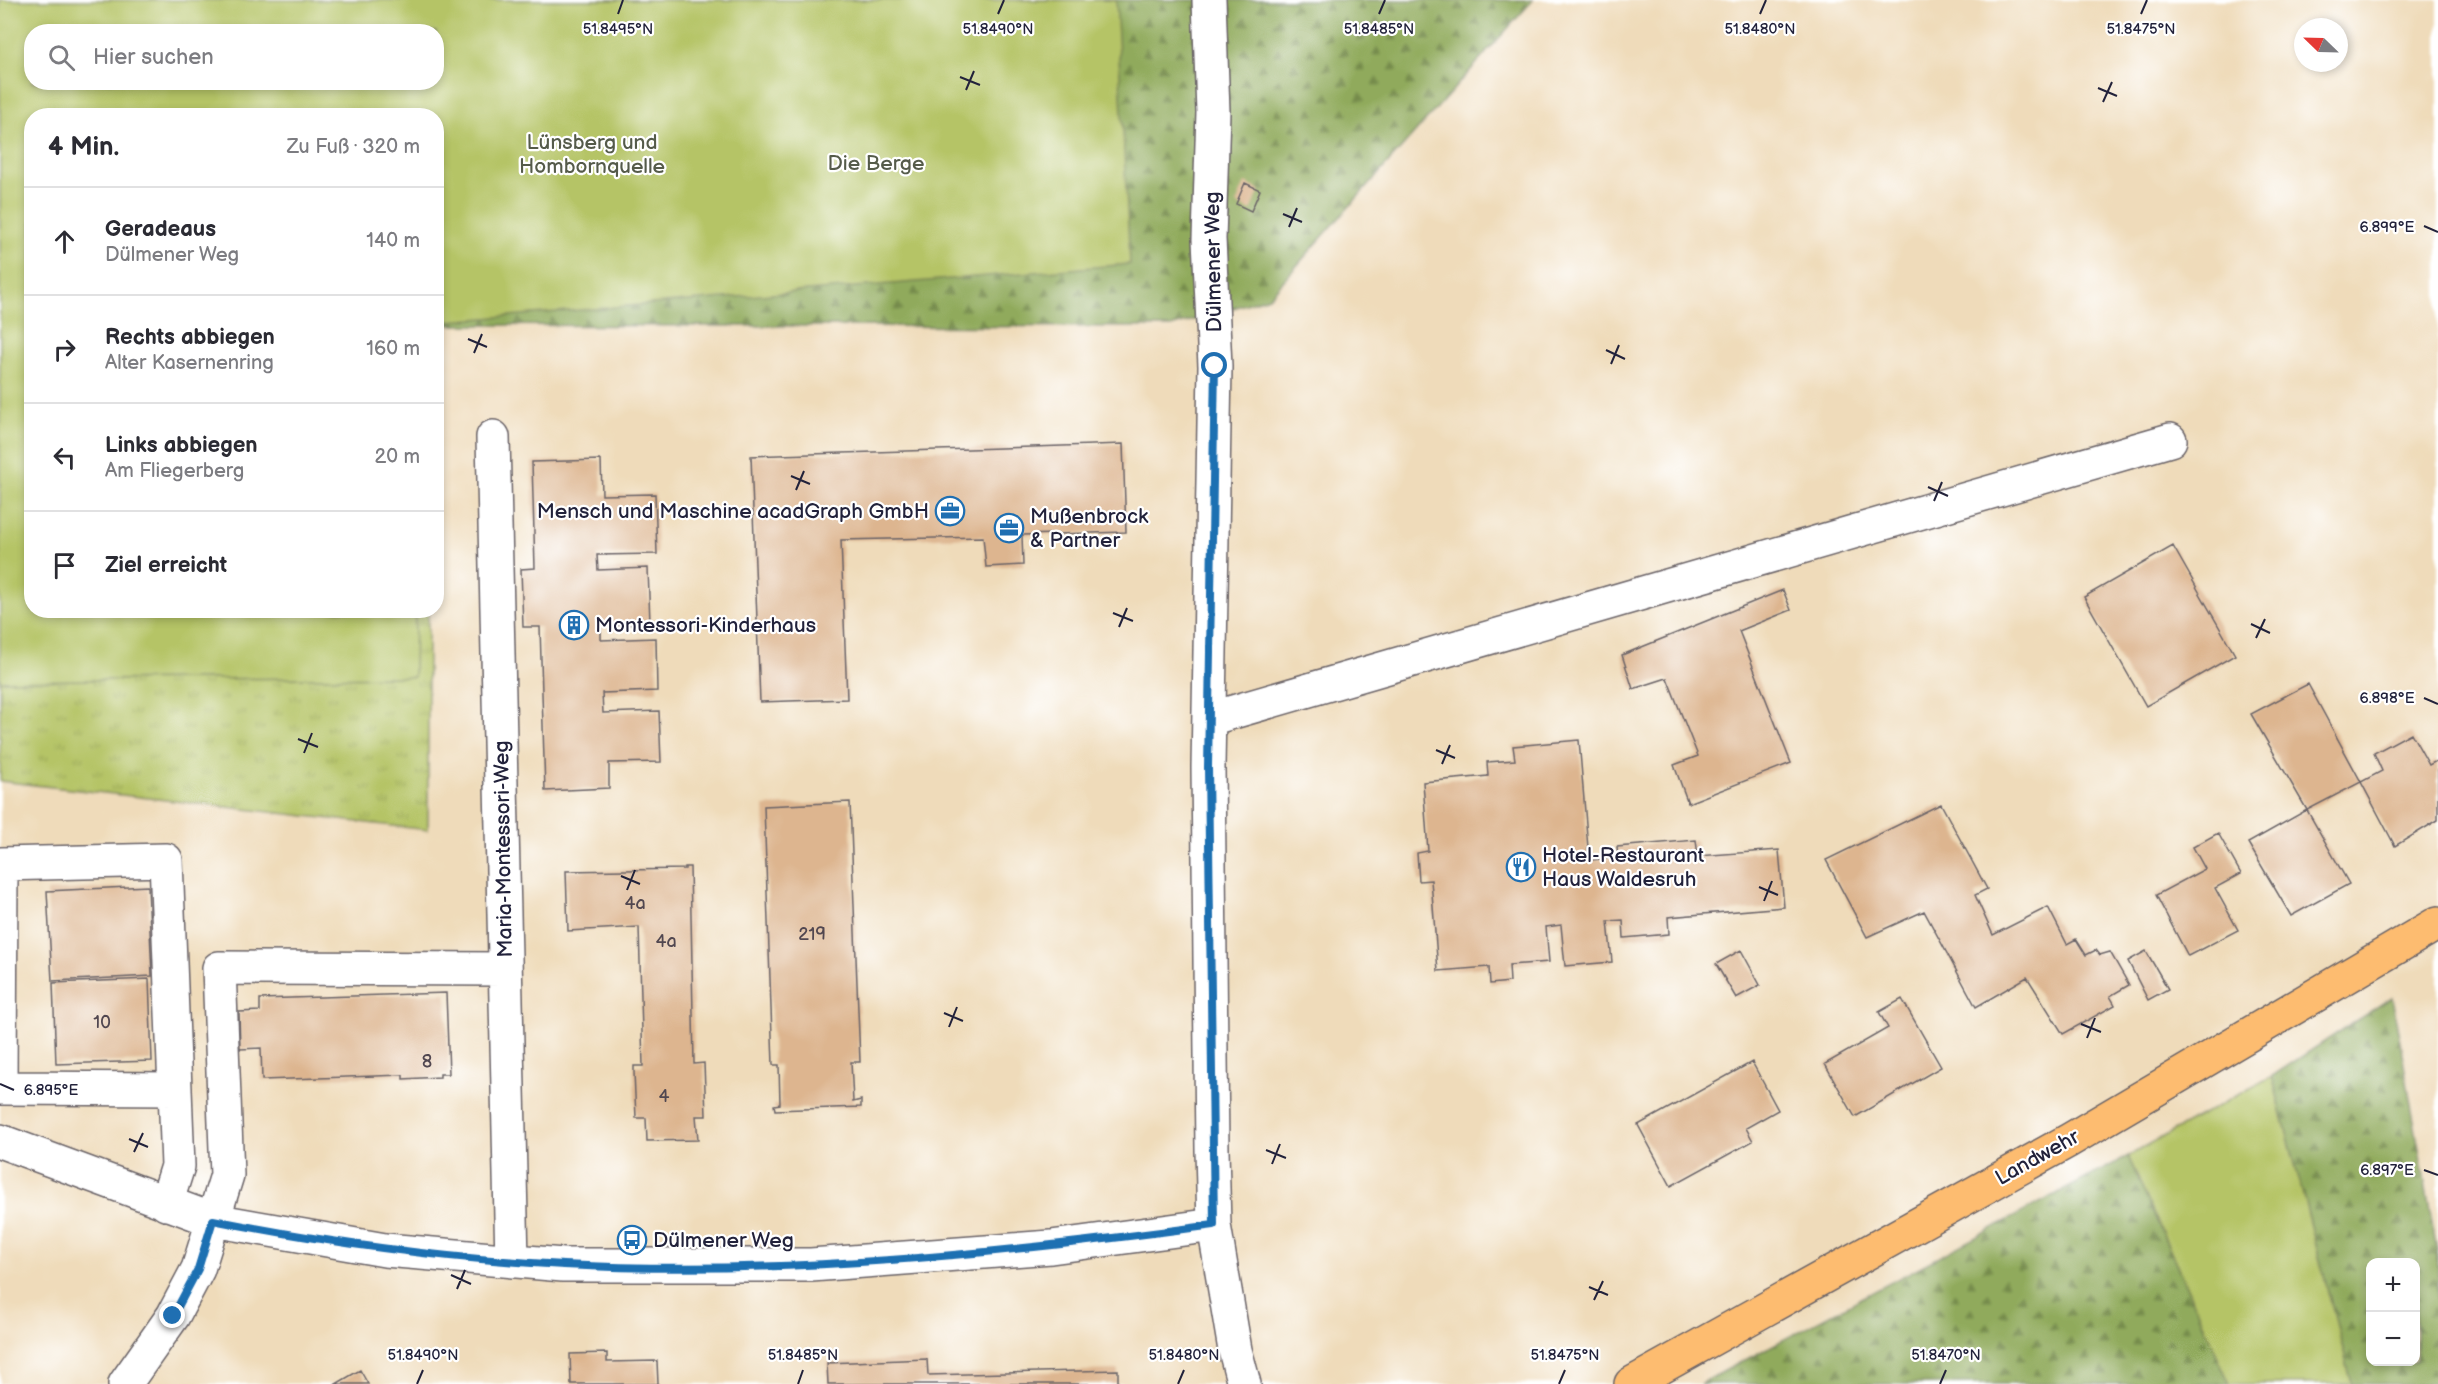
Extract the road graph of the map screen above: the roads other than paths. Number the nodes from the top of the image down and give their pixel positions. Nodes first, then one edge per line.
1 (1209, 0) edge
2 (494, 437) dead end
3 (2170, 440) dead end
4 (1209, 719) junction
5 (2438, 923) edge
6 (506, 969) junction
7 (0, 1088) edge
8 (175, 1089) junction
9 (0, 1141) edge
10 (166, 1204) junction
11 (213, 1220) junction
12 (1214, 1225) junction
13 (512, 1261) junction
14 (1235, 1350) junction
15 (131, 1381) edge
16 (1244, 1384) edge
17 (1258, 1384) edge
18 (1631, 1384) edge

1 - 4 street, Dülmener Weg
2 - 6 street, Maria-Montessori-Weg
3 - 4 street
4 - 12 street, Dülmener Weg
5 - 18 main road, Landwehr
6 - 11 street
6 - 13 street, Maria-Montessori-Weg
7 - 8 street
7 - 8 street
8 - 10 street
9 - 10 street
10 - 11 street
11 - 13 street
11 - 15 street
12 - 13 street
12 - 14 street, Dülmener Weg
14 - 16 street, Dülmener Weg
14 - 17 street, Dülmener Weg

